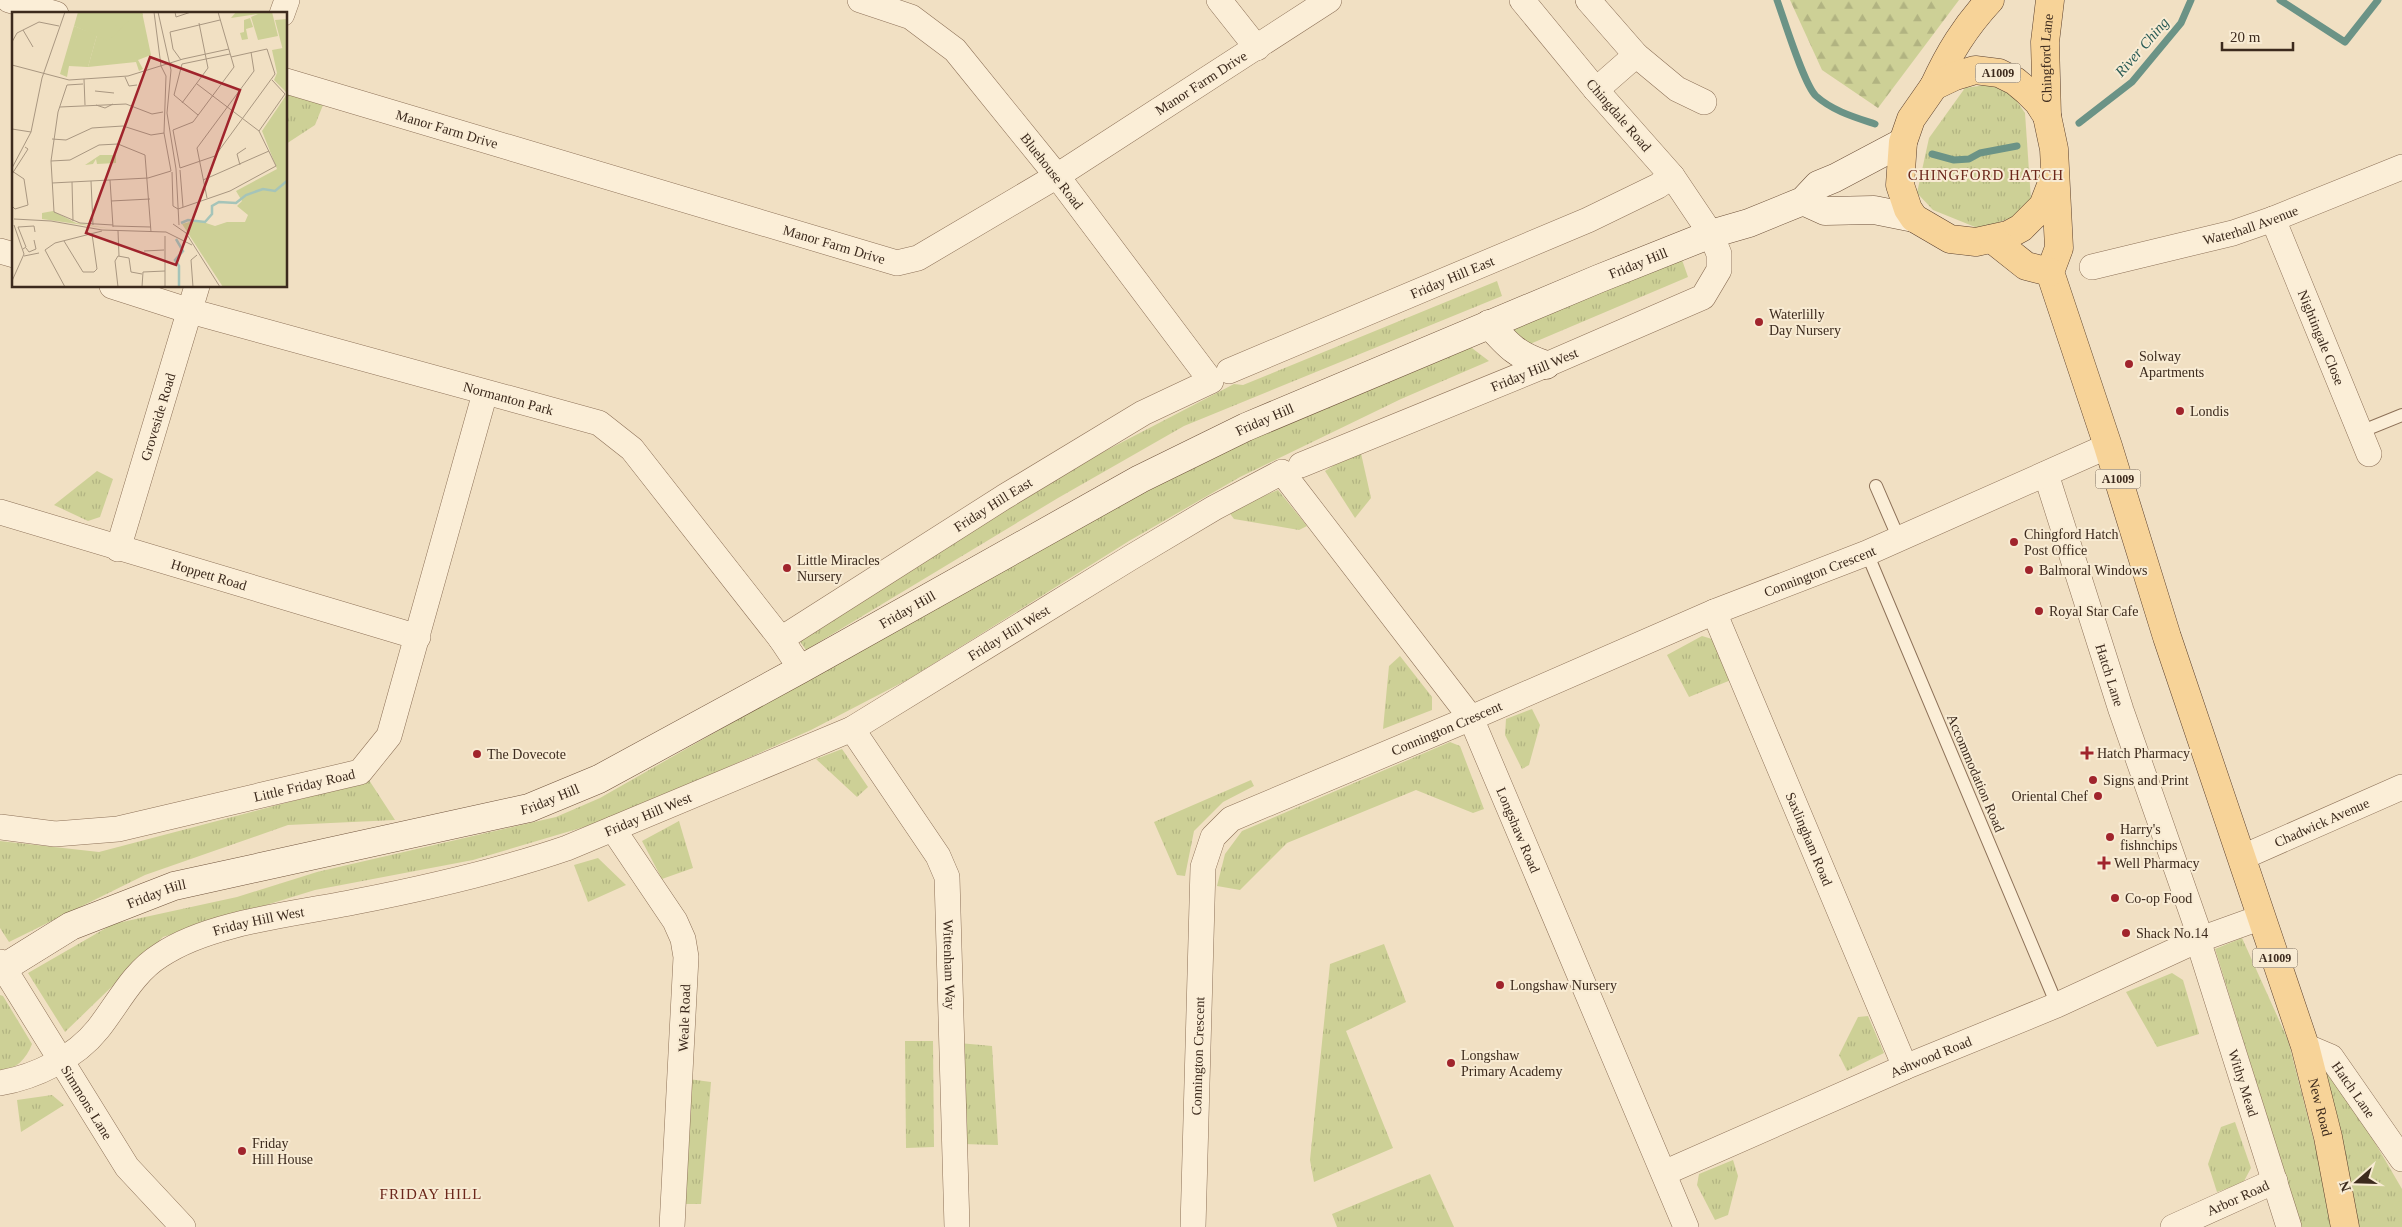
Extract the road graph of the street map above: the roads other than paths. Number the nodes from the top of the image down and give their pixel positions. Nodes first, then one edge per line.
1 (9, 0) edge
2 (860, 0) edge
3 (1219, 0) edge
4 (1329, 0) edge
5 (1522, 0) edge
6 (1588, 0) edge
7 (1990, 0) edge
8 (2050, 0) edge
9 (49, 12) edge
10 (1257, 48) junction
11 (1636, 55) junction
12 (288, 82) edge
13 (1934, 86) junction
14 (1596, 90) junction
15 (1704, 102) dead end
16 (1907, 131) junction
17 (2051, 143) junction
18 (2402, 167) edge
19 (1057, 176) junction
20 (1672, 176) junction
21 (1803, 202) junction
22 (1914, 218) junction
23 (2273, 219) junction
24 (1711, 234) junction
25 (1992, 239) junction
26 (2092, 267) dead end
27 (2050, 272) junction
28 (118, 288) edge
29 (197, 288) edge
30 (190, 311) junction
31 (1489, 324) junction
32 (1546, 365) junction
33 (1220, 376) junction
34 (485, 393) junction
35 (2402, 415) edge
36 (2365, 443) joint
37 (2108, 446) junction
38 (1291, 468) junction
39 (2046, 474) junction
40 (1876, 486) dead end
41 (0, 512) edge
42 (1899, 539) junction
43 (118, 549) junction
44 (1868, 553) junction
45 (1714, 612) junction
46 (418, 637) junction
47 (781, 639) junction
48 (801, 669) junction
49 (1471, 718) junction
50 (852, 729) junction
51 (2402, 787) edge
52 (0, 827) edge
53 (613, 829) junction
54 (2243, 857) junction
55 (2262, 917) junction
56 (2200, 939) junction
57 (1, 966) edge
58 (2057, 1005) junction
59 (2305, 1046) junction
60 (61, 1059) junction
61 (1906, 1067) junction
62 (0, 1083) edge
63 (2400, 1151) edge
64 (1664, 1173) junction
65 (2275, 1181) junction
66 (183, 1227) edge
67 (672, 1227) edge
68 (957, 1227) edge
69 (1193, 1227) edge
70 (1686, 1227) edge
71 (2173, 1227) edge
72 (2289, 1227) edge
73 (2345, 1227) edge

1 - 9 street
2 - 19 street, Bluehouse Road
3 - 10 street
4 - 10 street, Manor Farm Drive
5 - 14 street, Chingdale Road
6 - 11 street
7 - 13 main road
8 - 17 main road, Chingford Lane
10 - 19 street, Manor Farm Drive
11 - 14 street
11 - 15 street
12 - 19 street, Manor Farm Drive
13 - 16 main road
13 - 17 main road, A1009
14 - 20 street, Chingdale Road
16 - 21 main road, Friday Hill
16 - 22 main road
17 - 25 main road
17 - 27 main road
18 - 23 street, Waterhall Avenue
19 - 33 street, Bluehouse Road
20 - 24 street, Chingdale Road
20 - 33 street, Friday Hill East
21 - 22 main road
21 - 24 main road, Friday Hill
22 - 25 main road
23 - 26 street, Waterhall Avenue
23 - 36 street, Nightingale Close
24 - 31 main road, Friday Hill
24 - 32 street, Friday Hill West
25 - 27 main road
27 - 37 main road, A1009
28 - 30 street, Normanton Park
29 - 30 street, Groveside Road
30 - 34 street, Normanton Park
30 - 43 street, Groveside Road
31 - 32 main road
31 - 48 main road, Friday Hill
32 - 38 street, Friday Hill West
33 - 47 street, Friday Hill East
34 - 46 street, Little Friday Road
34 - 47 street, Normanton Park
35 - 36 lane
37 - 39 street
37 - 54 main road, A1009
38 - 49 street, Longshaw Road
38 - 50 street, Friday Hill West
39 - 42 street, Connington Crescent
39 - 56 street, Hatch Lane
40 - 42 lane
41 - 43 street, Hoppett Road
42 - 44 street, Connington Crescent
43 - 46 street, Hoppett Road
44 - 45 street, Connington Crescent
44 - 58 lane, Accommodation Road
45 - 49 street, Connington Crescent
45 - 61 street, Saxlingham Road
46 - 52 street, Little Friday Road
47 - 48 street, Normanton Park
48 - 57 main road, Friday Hill
49 - 64 street, Longshaw Road
49 - 69 street, Connington Crescent
50 - 53 street, Friday Hill West
50 - 68 street, Wittenham Way
51 - 54 street, Chadwick Avenue
53 - 60 street, Friday Hill West
53 - 67 street, Weale Road
54 - 55 main road, A1009
55 - 56 street
55 - 59 main road, A1009
56 - 58 street, Ashwood Road
56 - 65 street, Withy Mead
57 - 60 street, Simmons Lane
58 - 61 street, Ashwood Road
59 - 63 street, Hatch Lane
59 - 73 main road, New Road / A1009
60 - 62 street, Friday Hill West
60 - 66 street, Simmons Lane
61 - 64 street, Ashwood Road
64 - 70 street, Longshaw Road
65 - 71 street, Arbor Road
65 - 72 street, Withy Mead

